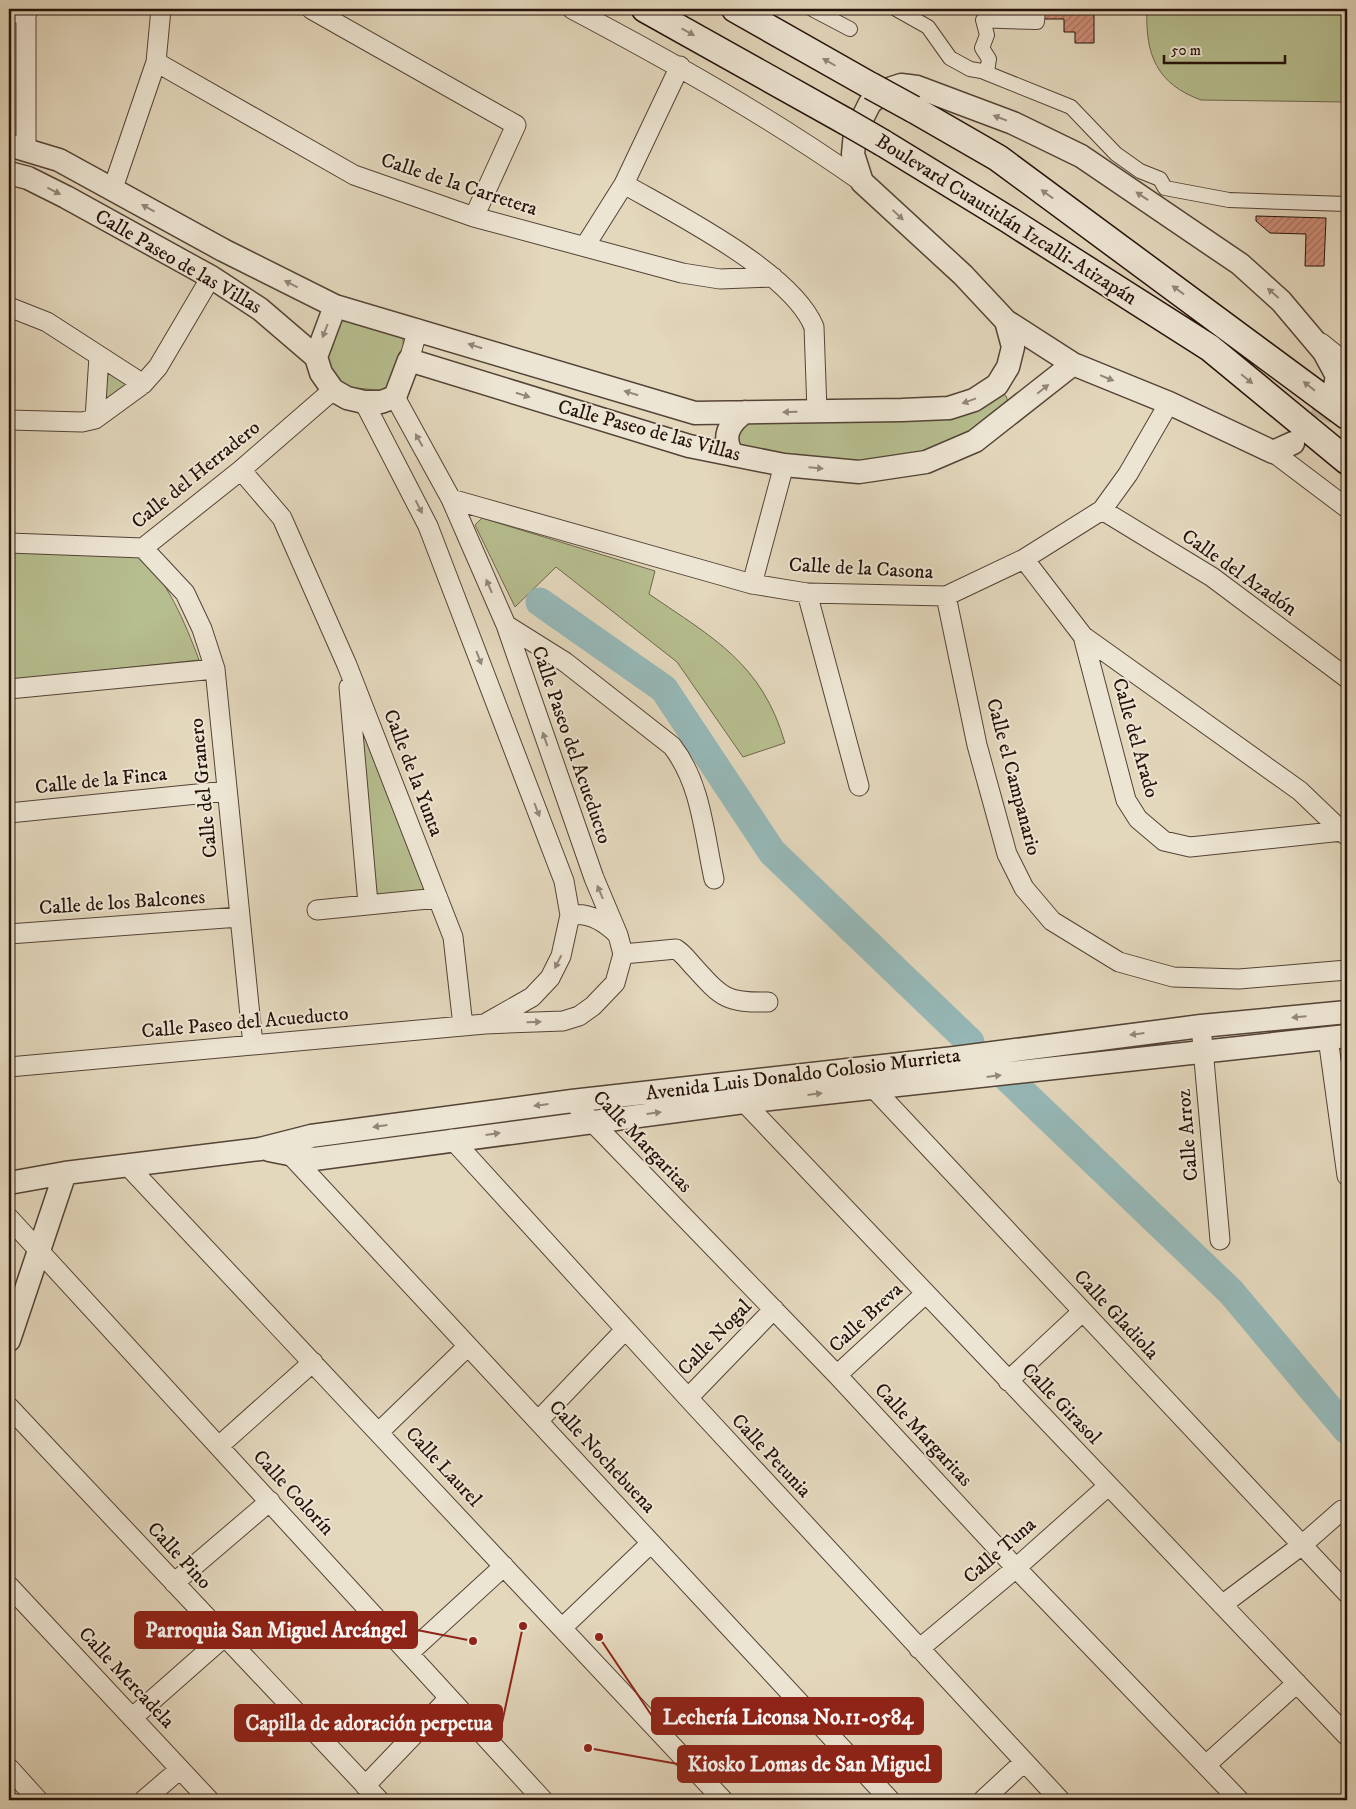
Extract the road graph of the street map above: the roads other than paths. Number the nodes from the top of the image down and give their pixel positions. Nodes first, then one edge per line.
1 (161, 9) edge
2 (311, 9) edge
3 (572, 9) edge
4 (645, 9) edge
5 (735, 9) edge
6 (812, 9) edge
7 (896, 9) edge
8 (1038, 9) edge
9 (20, 12) edge
10 (1002, 15) edge
11 (850, 29) dead end
12 (156, 62) junction
13 (680, 66) junction
14 (984, 72) junction
15 (17, 147) edge
16 (9, 173) edge
17 (862, 182) junction
18 (624, 184) junction
19 (113, 188) junction
20 (1347, 204) edge
21 (474, 217) junction
22 (585, 246) junction
23 (1145, 266) junction
24 (211, 277) junction
25 (773, 277) junction
26 (1119, 290) junction
27 (335, 306) junction
28 (9, 307) edge
29 (1006, 321) junction
30 (418, 329) junction
31 (1304, 330) junction
32 (99, 356) junction
33 (316, 357) junction
34 (410, 360) junction
35 (1073, 364) junction
36 (1347, 364) edge
37 (142, 384) junction
38 (997, 385) junction
39 (333, 390) junction
40 (1334, 391) tunnel mouth
41 (396, 397) junction
42 (364, 402) junction
43 (1169, 403) junction
44 (1017, 410) junction
45 (817, 411) junction
46 (745, 412) junction
47 (1347, 416) edge
48 (95, 419) junction
49 (9, 420) edge
50 (1283, 447) joint
51 (733, 455) junction
52 (1347, 461) edge
53 (784, 465) junction
54 (241, 470) junction
55 (451, 499) junction
56 (1347, 508) edge
57 (1102, 510) junction
58 (9, 543) edge
59 (143, 548) junction
60 (1024, 559) junction
61 (752, 584) junction
62 (807, 593) junction
63 (946, 596) junction
64 (506, 625) junction
65 (1083, 636) junction
66 (348, 665) junction
67 (214, 669) junction
68 (1347, 678) edge
69 (9, 689) edge
70 (859, 786) dead end
71 (227, 791) junction
72 (9, 813) edge
73 (1344, 833) edge
74 (714, 878) dead end
75 (438, 898) junction
76 (368, 904) junction
77 (317, 910) dead end
78 (570, 915) junction
79 (238, 917) junction
80 (9, 934) edge
81 (618, 935) junction
82 (623, 954) junction
83 (1347, 970) edge
84 (768, 1002) dead end
85 (1347, 1012) edge
86 (485, 1024) junction
87 (463, 1026) junction
88 (1201, 1026) junction
89 (1338, 1037) edge
90 (253, 1044) junction
91 (1203, 1051) junction
92 (954, 1058) junction
93 (9, 1067) edge
94 (854, 1068) junction
95 (962, 1080) junction
96 (873, 1087) junction
97 (572, 1101) junction
98 (744, 1102) junction
99 (590, 1121) junction
100 (452, 1140) junction
101 (277, 1149) junction
102 (128, 1166) junction
103 (65, 1172) junction
104 (1347, 1176) edge
105 (15, 1179) edge
106 (9, 1218) edge
107 (1220, 1240) dead end
108 (39, 1251) junction
109 (925, 1294) junction
110 (774, 1309) junction
111 (1082, 1312) junction
112 (625, 1330) junction
113 (9, 1340) edge
114 (468, 1346) junction
115 (313, 1362) junction
116 (837, 1375) junction
117 (1008, 1380) junction
118 (688, 1398) junction
119 (9, 1407) edge
120 (538, 1421) junction
121 (379, 1432) junction
122 (219, 1446) junction
123 (1108, 1486) junction
124 (270, 1501) junction
125 (1342, 1510) dead end
126 (651, 1543) junction
127 (1302, 1545) junction
128 (504, 1566) junction
129 (1016, 1568) junction
130 (174, 1583) junction
131 (9, 1586) edge
132 (1347, 1593) edge
133 (1222, 1605) junction
134 (562, 1628) junction
135 (225, 1636) junction
136 (919, 1649) junction
137 (409, 1653) junction
138 (1297, 1683) junction
139 (449, 1698) junction
140 (132, 1718) junction
141 (1347, 1736) edge
142 (1024, 1762) junction
143 (1206, 1765) junction
144 (9, 1768) edge
145 (180, 1769) junction
146 (365, 1786) junction
147 (38, 1800) edge
148 (144, 1800) edge
149 (210, 1800) edge
150 (379, 1800) edge
151 (543, 1800) edge
152 (723, 1800) edge
153 (890, 1800) edge
154 (983, 1800) edge
155 (1060, 1800) edge
156 (1239, 1800) edge

1 - 12 street
2 - 21 street
3 - 13 street
4 -> 26 main road, Boulevard Cuautitlán Izcalli-Atizapán, bridge
23 -> 5 main road, Boulevard Cuautitlán Izcalli-Atizapán, bridge
6 - 11 street
7 - 14 street
8 - 10 street
9 - 15 street
10 - 14 street
12 - 19 street
12 - 21 street, Calle de la Carretera
13 - 17 street
13 - 18 street
14 - 20 street
15 - 19 street, Calle Paseo de las Villas
16 -> 24 street, Calle Paseo de las Villas
17 -> 29 street
31 -> 17 street
18 - 22 street
18 - 25 street
27 -> 19 street, Calle Paseo de las Villas
21 - 22 street, Calle de la Carretera
22 - 25 street, Calle de la Carretera
23 - 26 main road
47 -> 23 main road, Boulevard Cuautitlán Izcalli-Atizapán
24 - 33 street, Calle Paseo de las Villas
24 - 37 street
25 - 45 street
26 -> 52 main road, Boulevard Cuautitlán Izcalli-Atizapán
27 - 30 street, Calle Paseo de las Villas
27 -> 33 street
28 - 32 street
29 - 35 street
29 - 38 street, Calle Paseo de las Villas
30 - 34 street
46 -> 30 street, Calle Paseo de las Villas
31 - 36 street
31 - 40 street
32 - 37 street
32 - 48 street
33 - 39 street, Calle Paseo de las Villas
34 - 41 street
34 -> 51 street, Calle Paseo de las Villas
35 -> 43 street
44 -> 35 street, Calle Paseo de las Villas
37 - 48 street
38 - 44 street
38 -> 45 street, Calle Paseo de las Villas
39 - 42 street
39 - 54 street, Calle del Herradero
41 - 42 street
55 -> 41 street, Calle Paseo del Acueducto
42 -> 78 street, Calle Paseo del Acueducto
43 - 50 street
43 - 57 street, Calle de la Casona
53 -> 44 street, Calle Paseo de las Villas
45 -> 46 street, Calle Paseo de las Villas
46 - 51 street
48 - 49 street
50 - 56 street
51 - 53 street, Calle Paseo de las Villas
53 - 61 street
54 - 59 street, Calle del Herradero
54 - 66 street, Calle de la Yunta
55 - 61 street, Calle de la Casona
64 -> 55 street, Calle Paseo del Acueducto
57 - 60 street, Calle de la Casona
57 - 68 street, Calle del Azadón
58 - 59 street, Calle del Herradero
59 - 67 street, Calle del Granero
60 - 63 street, Calle de la Casona
60 - 65 street, Calle del Arado
61 - 62 street, Calle de la Casona
62 - 63 street, Calle de la Casona
62 - 70 street
63 - 83 street, Calle el Campanario
64 - 74 street
81 -> 64 street, Calle Paseo del Acueducto
65 - 73 street, Calle del Arado
65 - 73 street, Calle del Arado
66 - 75 street, Calle de la Yunta
66 - 76 street, Calle de la Yunta
67 - 69 street
67 - 71 street, Calle del Granero
71 - 72 street, Calle de la Finca
71 - 79 street, Calle del Granero
75 - 76 street
75 - 87 street, Calle de la Yunta
76 - 77 street
78 - 81 street
78 -> 86 street, Calle Paseo del Acueducto
79 - 80 street, Calle de los Balcones
79 - 90 street, Calle del Granero
81 - 82 street, Calle Paseo del Acueducto
82 - 84 street
86 -> 82 street, Calle Paseo del Acueducto
85 -> 88 street, Avenida Luis Donaldo Colosio Murrieta
86 - 87 street, Calle Paseo del Acueducto
87 - 90 street, Calle Paseo del Acueducto
88 - 91 street, Calle Arroz
88 -> 92 street, Avenida Luis Donaldo Colosio Murrieta
89 - 91 street, Avenida Luis Donaldo Colosio Murrieta
89 - 104 street
90 - 93 street, Calle Paseo del Acueducto
95 -> 91 street, Avenida Luis Donaldo Colosio Murrieta
91 - 107 street, Calle Arroz
92 - 94 street, Avenida Luis Donaldo Colosio Murrieta
92 - 95 street
94 - 96 street, Calle Gladiola
94 - 97 street, Avenida Luis Donaldo Colosio Murrieta
95 - 96 street, Avenida Luis Donaldo Colosio Murrieta
98 -> 96 street, Avenida Luis Donaldo Colosio Murrieta
96 - 111 street, Calle Gladiola
97 - 99 street, Calle Margaritas
97 -> 101 street, Avenida Luis Donaldo Colosio Murrieta
99 -> 98 street, Avenida Luis Donaldo Colosio Murrieta
98 - 109 street, Calle Girasol
100 -> 99 street, Avenida Luis Donaldo Colosio Murrieta
99 - 110 street, Calle Margaritas
100 - 101 street, Avenida Luis Donaldo Colosio Murrieta
100 - 112 street, Calle Petunia
101 - 102 street, Avenida Luis Donaldo Colosio Murrieta
101 - 114 street, Calle Nochebuena
102 - 103 street, Avenida Luis Donaldo Colosio Murrieta
102 - 115 street, Calle Laurel
103 - 105 street, Avenida Luis Donaldo Colosio Murrieta
103 - 108 street
106 - 108 street, Calle Colorín
108 - 113 street
108 - 122 street, Calle Colorín
109 - 116 street, Calle Breva
109 - 117 street, Calle Girasol
110 - 116 street, Calle Margaritas
110 - 118 street, Calle Nogal
111 - 117 street
111 - 127 street, Calle Gladiola
112 - 118 street, Calle Petunia
112 - 120 street
114 - 120 street, Calle Nochebuena
114 - 121 street
115 - 121 street, Calle Laurel
115 - 122 street
116 - 129 street, Calle Margaritas
117 - 123 street, Calle Girasol
118 - 136 street, Calle Petunia
119 - 130 street, Calle Pino
120 - 126 street, Calle Nochebuena
121 - 128 street, Calle Laurel
122 - 124 street, Calle Colorín
123 - 129 street, Calle Tuna
123 - 133 street, Calle Girasol
124 - 130 street
124 - 137 street, Calle Colorín
125 - 127 street
126 - 134 street
126 - 153 street, Calle Nochebuena
127 - 132 street, Calle Gladiola
127 - 133 street
128 - 134 street, Calle Laurel
128 - 137 street
129 - 136 street, Calle Tuna
129 - 143 street, Calle Margaritas
130 - 135 street, Calle Pino
131 - 140 street, Calle Mercadela
133 - 138 street, Calle Girasol
134 - 152 street, Calle Laurel
135 - 140 street
135 - 146 street, Calle Pino
136 - 142 street, Calle Petunia
137 - 139 street, Calle Colorín
138 - 141 street, Calle Girasol
138 - 143 street
139 - 146 street
139 - 151 street, Calle Colorín
140 - 145 street, Calle Mercadela
142 - 154 street
142 - 155 street, Calle Petunia
143 - 156 street, Calle Margaritas
144 - 147 street
145 - 148 street
145 - 149 street, Calle Mercadela
146 - 150 street, Calle Pino

